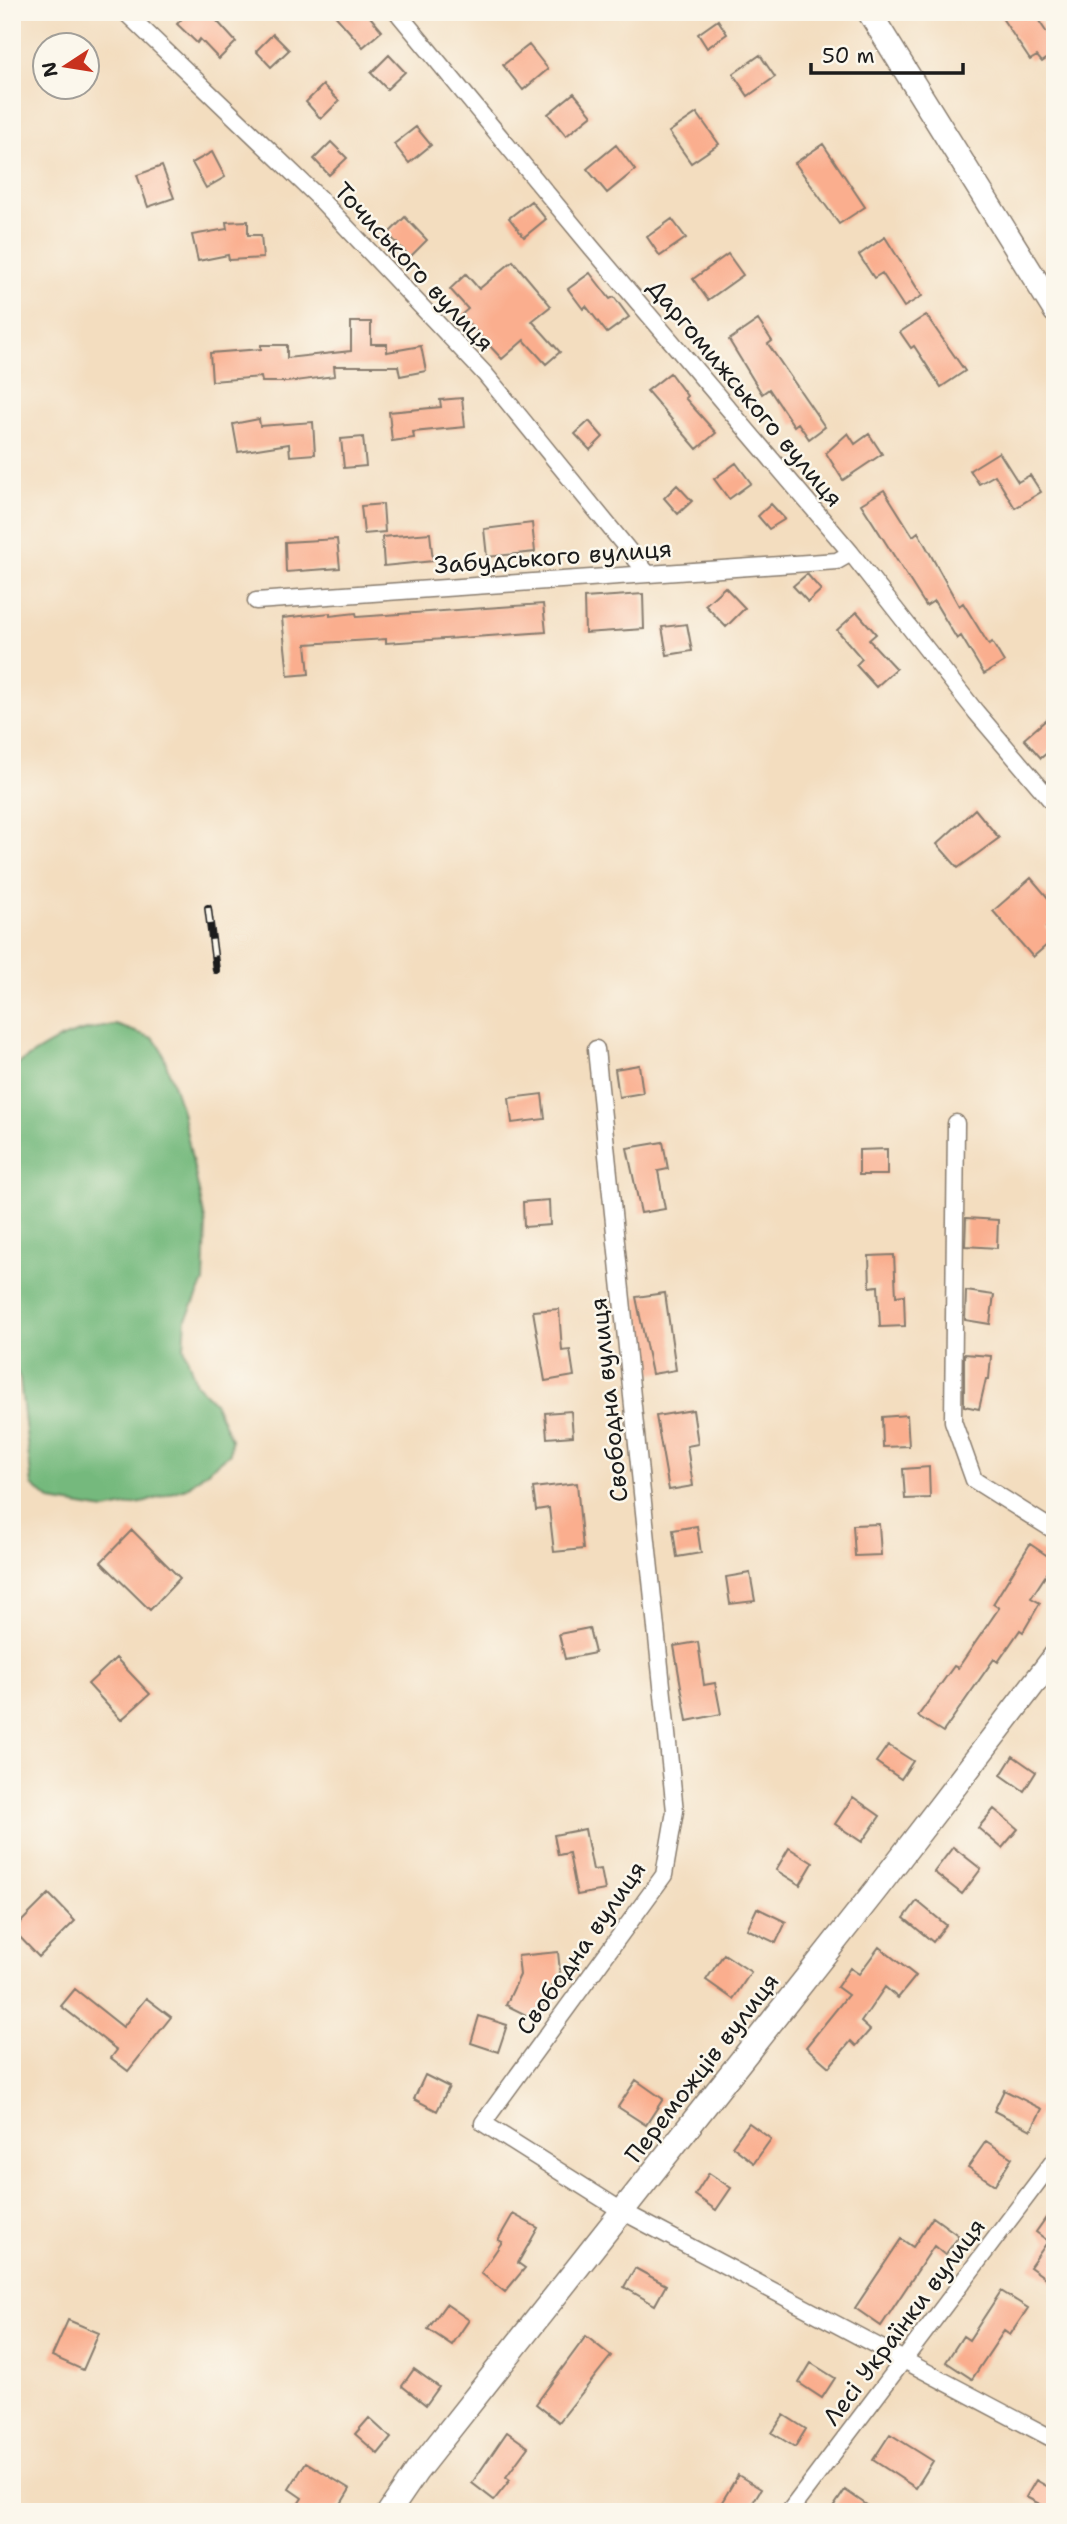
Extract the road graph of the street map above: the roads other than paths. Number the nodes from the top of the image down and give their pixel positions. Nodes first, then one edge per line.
1 (125, 12) edge
2 (397, 12) edge
3 (869, 12) edge
4 (1055, 311) edge
5 (850, 553) junction
6 (647, 573) junction
7 (256, 601) dead end
8 (1055, 805) edge
9 (596, 1049) dead end
10 (956, 1123) dead end
11 (1055, 1531) edge
12 (1055, 1656) edge
13 (1055, 2159) edge
14 (622, 2211) junction
15 (903, 2361) junction
16 (1055, 2440) edge
17 (389, 2512) edge
18 (789, 2512) edge

1 - 6 street, Точиського вулиця
2 - 5 street, Даргомижського вулиця
3 - 4 main road
5 - 6 street, Забудського вулиця
5 - 8 street, Даргомижського вулиця
6 - 7 street, Забудського вулиця
9 - 14 street, Свободна вулиця
10 - 11 street
12 - 14 main road, Переможців вулиця
13 - 15 street, Лесі Українки вулиця
14 - 15 street, Свободна вулиця
14 - 17 main road, Переможців вулиця
15 - 16 street, Свободна вулиця
15 - 18 street, Лесі Українки вулиця

